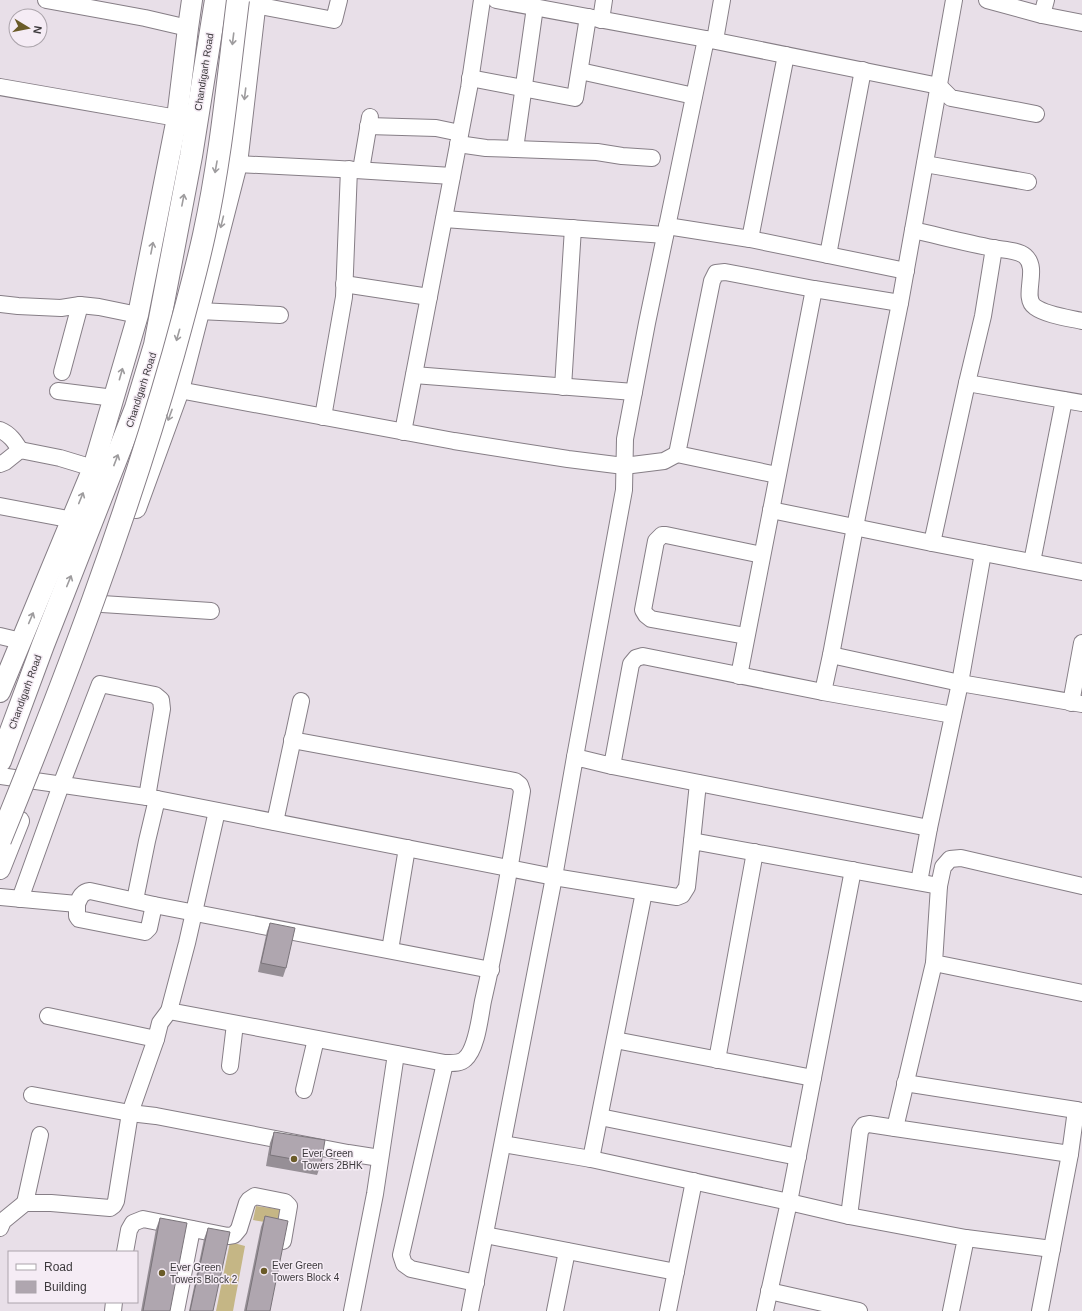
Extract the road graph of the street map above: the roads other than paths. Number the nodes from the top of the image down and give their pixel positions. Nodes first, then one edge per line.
1 (46, 0) edge
2 (192, 0) edge
3 (216, 0) edge
4 (339, 0) edge
5 (482, 0) edge
6 (496, 0) edge
7 (604, 0) edge
8 (722, 0) edge
9 (954, 0) edge
10 (988, 0) edge
11 (250, 2) edge
12 (535, 8) junction
13 (1044, 8) edge
14 (594, 18) junction
15 (1082, 23) edge
16 (188, 28) junction
17 (710, 40) junction
18 (786, 55) junction
19 (862, 70) junction
20 (580, 72) junction
21 (470, 78) junction
22 (939, 86) junction
23 (0, 87) edge
24 (524, 88) junction
25 (694, 96) junction
26 (1036, 114) dead end
27 (177, 118) junction
28 (459, 139) junction
29 (515, 149) junction
30 (652, 158) dead end
31 (237, 164) junction
32 (925, 164) junction
33 (355, 170) junction
34 (452, 176) junction
35 (1028, 182) dead end
36 (444, 218) junction
37 (573, 228) junction
38 (913, 230) junction
39 (666, 231) junction
40 (750, 239) junction
41 (994, 248) junction
42 (828, 255) junction
43 (906, 272) junction
44 (344, 284) junction
45 (814, 289) junction
46 (429, 297) junction
47 (900, 303) junction
48 (0, 304) edge
49 (80, 304) junction
50 (199, 311) junction
51 (138, 314) junction
52 (280, 316) dead end
53 (1078, 319) edge
54 (62, 372) dead end
55 (414, 375) junction
56 (967, 383) junction
57 (563, 387) junction
58 (179, 390) junction
59 (58, 391) dead end
60 (634, 392) junction
61 (114, 398) junction
62 (1064, 400) junction
63 (1082, 403) edge
64 (324, 417) junction
65 (0, 430) edge
66 (403, 432) junction
67 (20, 450) junction
68 (677, 454) junction
69 (0, 464) edge
70 (624, 466) junction
71 (94, 468) junction
72 (777, 475) junction
73 (0, 506) edge
74 (771, 510) junction
75 (72, 520) junction
76 (855, 527) junction
77 (932, 543) junction
78 (983, 553) junction
79 (762, 555) junction
80 (1032, 562) junction
81 (1082, 572) edge
82 (102, 604) junction
83 (211, 612) dead end
84 (0, 636) edge
85 (746, 636) junction
86 (21, 641) junction
87 (1082, 643) edge
88 (831, 655) junction
89 (739, 676) junction
90 (960, 683) junction
91 (0, 692) edge
92 (823, 692) junction
93 (301, 701) dead end
94 (1076, 703) edge
95 (953, 715) junction
96 (292, 740) junction
97 (575, 757) junction
98 (0, 761) edge
99 (612, 766) junction
100 (0, 776) edge
101 (35, 781) junction
102 (698, 783) junction
103 (61, 785) junction
104 (152, 798) junction
105 (217, 811) junction
106 (275, 822) junction
107 (929, 828) junction
108 (0, 840) edge
109 (692, 841) junction
110 (407, 848) junction
111 (755, 852) junction
112 (0, 868) edge
113 (510, 868) junction
114 (853, 870) junction
115 (554, 877) junction
116 (919, 882) junction
117 (939, 886) junction
118 (1082, 886) edge
119 (644, 892) junction
120 (0, 897) edge
121 (20, 899) junction
122 (135, 900) junction
123 (77, 904) junction
124 (154, 905) junction
125 (194, 912) junction
126 (390, 950) junction
127 (934, 963) junction
128 (491, 970) junction
129 (1082, 993) edge
130 (169, 1011) junction
131 (48, 1016) dead end
132 (235, 1024) junction
133 (156, 1039) junction
134 (316, 1039) junction
135 (615, 1040) junction
136 (396, 1054) junction
137 (717, 1060) junction
138 (445, 1063) junction
139 (230, 1066) dead end
140 (813, 1078) junction
141 (905, 1083) junction
142 (304, 1090) dead end
143 (32, 1095) dead end
144 (1079, 1111) edge
145 (130, 1113) junction
146 (600, 1117) junction
147 (895, 1128) junction
148 (40, 1134) dead end
149 (503, 1144) junction
150 (1070, 1154) junction
151 (798, 1157) junction
152 (380, 1158) junction
153 (591, 1159) junction
154 (694, 1182) junction
155 (789, 1202) junction
156 (25, 1203) junction
157 (849, 1216) junction
158 (0, 1228) edge
159 (192, 1228) junction
160 (485, 1235) junction
161 (966, 1238) junction
162 (1052, 1249) junction
163 (125, 1251) edge
164 (567, 1251) junction
165 (280, 1258) edge
166 (676, 1272) junction
167 (476, 1283) junction
168 (769, 1291) junction
169 (176, 1311) edge
170 (352, 1311) edge
171 (470, 1311) edge
172 (555, 1311) edge
173 (668, 1311) edge
174 (765, 1311) edge
175 (859, 1311) edge
176 (951, 1311) edge
177 (1040, 1311) edge

1 - 16 street
2 - 16 main road
98 -> 3 highway, Chandigarh Road
4 - 11 street
5 - 21 street
6 - 12 street
7 - 14 street
8 - 17 street
9 - 22 street
10 - 13 street
11 -> 31 main road
11 -> 108 highway, bridge
12 - 14 street
12 - 24 street
13 - 15 street
14 - 17 street
14 - 20 street
16 - 27 main road
17 - 18 street
17 - 25 street
18 - 19 street
18 - 40 street
19 - 22 street
19 - 42 street
20 - 24 street
20 - 25 street
21 - 24 street
21 - 28 street
22 - 26 street
22 - 32 street
23 - 27 street
24 - 29 street
25 - 39 street
51 -> 27 main road
28 - 29 street
28 - 33 street
28 - 34 street
29 - 30 street
31 - 33 street
31 -> 50 main road
32 - 35 street
32 - 38 street
33 - 34 street
33 - 44 street
34 - 36 street
36 - 37 street
36 - 46 street
37 - 39 street
37 - 57 street
38 - 41 street
38 - 43 street
39 - 40 street
39 - 60 street
40 - 42 street
41 - 53 street
41 - 56 street
42 - 43 street
43 - 47 street
44 - 46 street
44 - 64 street
45 - 47 street
45 - 68 street
45 - 72 street
46 - 55 street
47 - 76 street
48 - 49 street
49 - 51 street
49 - 54 street
50 - 52 street
50 - 58 main road
61 -> 51 main road
55 - 57 street
55 - 66 street
56 - 62 street
56 - 77 street
57 - 60 street
58 - 64 street
58 -> 82 main road
59 - 61 street
60 - 70 street
61 - 71 main road
62 - 63 street
62 - 80 street
64 - 66 street
65 - 67 street
66 - 70 street
67 - 69 street
67 - 71 street
68 - 70 street
68 - 72 street
70 - 97 street
75 -> 71 main road
72 - 74 street
73 - 75 street
74 - 76 street
74 - 79 street
86 -> 75 main road
76 - 77 street
76 - 88 street
77 - 78 street
78 - 80 street
78 - 90 street
79 - 85 street
79 - 85 street
80 - 81 street
82 - 83 street
82 - 101 main road
84 - 86 street
85 - 89 street
86 - 91 main road
87 - 94 street
88 - 90 street
88 - 92 street
89 - 92 street
89 - 99 street
90 - 94 street
90 - 95 street
92 - 95 street
93 - 96 street
95 - 107 street
96 - 106 street
96 - 113 street
97 - 99 street
97 - 115 street
99 - 102 street
100 - 101 street
101 - 103 street
101 - 112 main road
102 - 107 street
102 - 109 street
103 - 104 street
103 - 104 street
103 - 121 street
104 - 105 street
104 - 122 street
105 - 106 street
105 - 125 street
106 - 110 street
107 - 116 street
109 - 111 street
109 - 119 street
110 - 113 street
110 - 126 street
111 - 114 street
111 - 137 street
113 - 115 street
113 - 128 street
114 - 116 street
114 - 140 street
115 - 119 street
115 - 149 street
116 - 117 street
117 - 118 street
117 - 127 street
119 - 135 street
120 - 121 street
121 - 123 street
122 - 123 street
122 - 124 street
123 - 124 street
124 - 125 street
125 - 126 street
125 - 130 street
126 - 128 street
127 - 129 street
127 - 141 street
128 - 138 street
130 - 132 street
130 - 133 street
131 - 133 street
132 - 134 street
132 - 139 street
133 - 145 street
134 - 136 street
134 - 142 street
135 - 137 street
135 - 146 street
136 - 138 street
136 - 152 street
137 - 140 street
138 - 167 street
140 - 151 street
141 - 144 street
141 - 147 street
143 - 145 street
144 - 150 street
145 - 152 street
145 - 156 street
146 - 151 street
146 - 153 street
147 - 150 street
147 - 157 street
148 - 156 street
149 - 153 street
149 - 160 street
150 - 162 street
151 - 155 street
152 - 170 street
153 - 154 street
154 - 155 street
154 - 166 street
155 - 157 street
155 - 168 street
156 - 158 street
157 - 161 street
159 - 163 street
159 - 165 street
159 - 169 street
160 - 164 street
160 - 167 street
161 - 162 street
161 - 176 street
162 - 177 street
164 - 166 street
164 - 172 street
166 - 173 street
167 - 171 street
168 - 174 street
168 - 175 street

